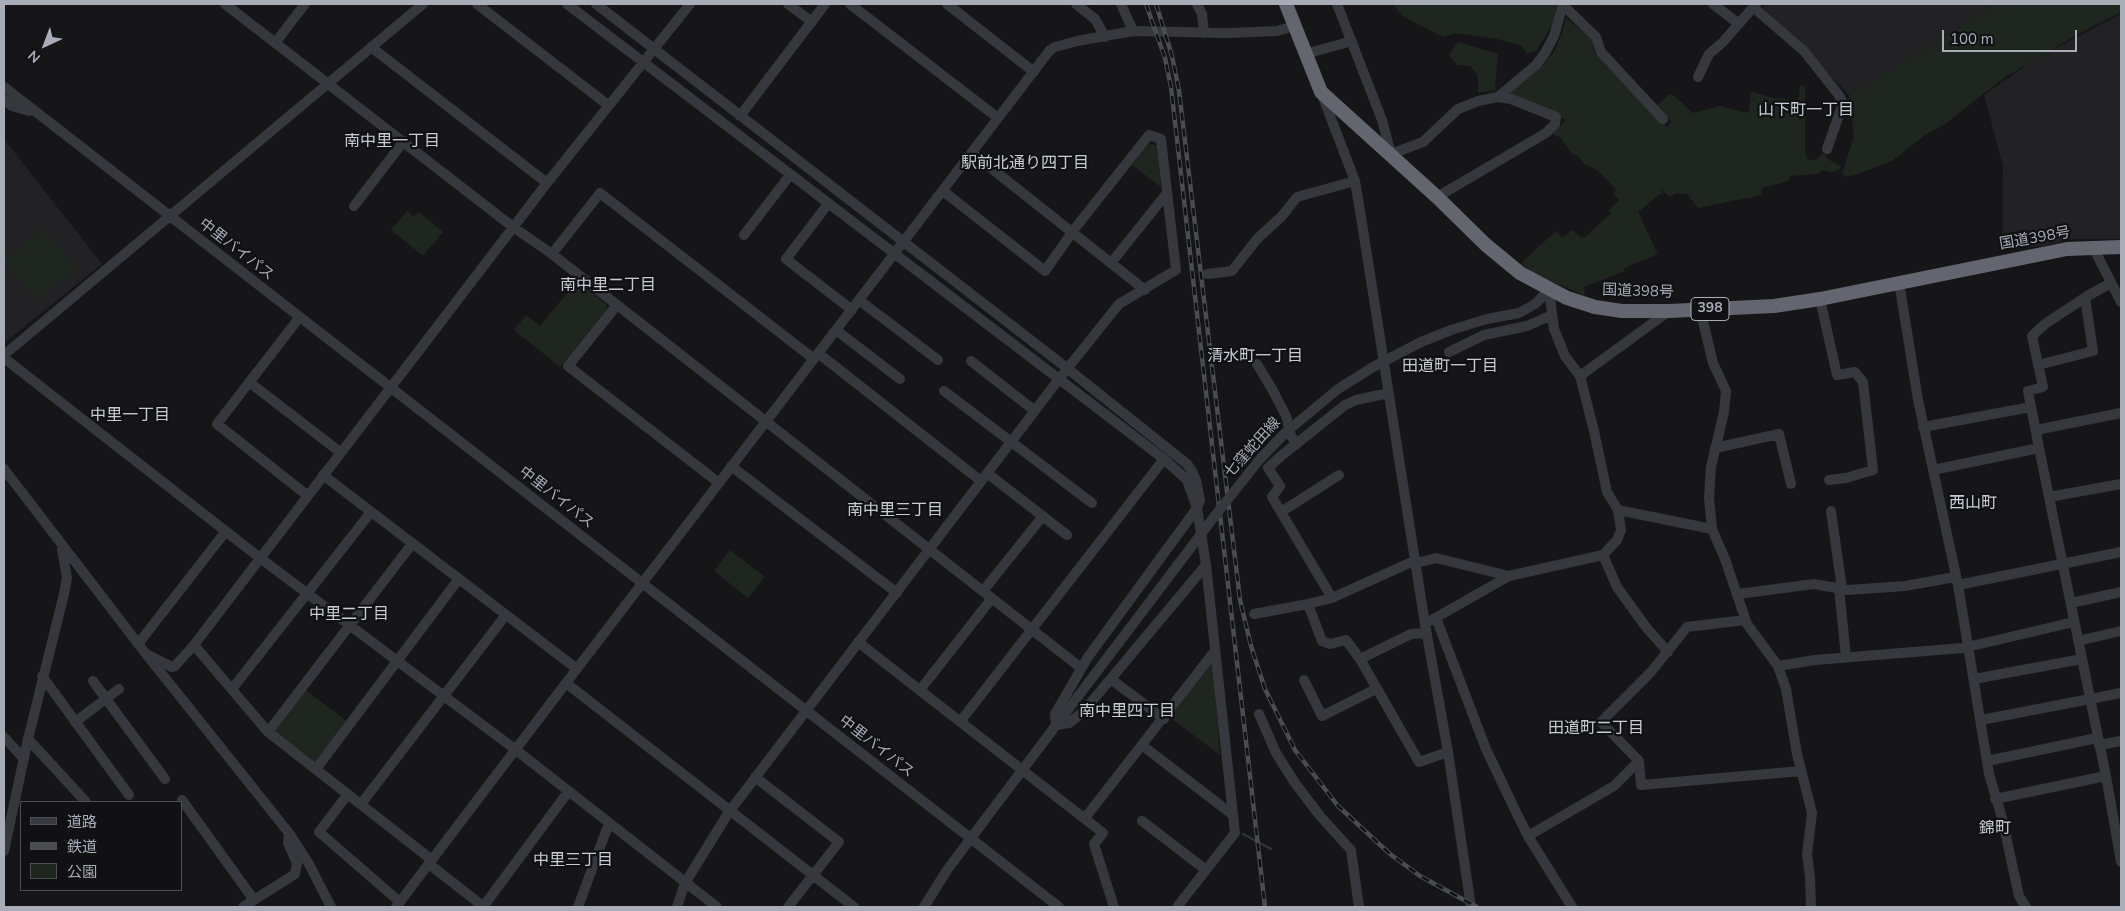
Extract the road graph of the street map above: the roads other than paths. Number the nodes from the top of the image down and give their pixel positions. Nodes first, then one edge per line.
1 (225, 4) edge
2 (305, 4) edge
3 (424, 4) edge
4 (477, 4) edge
5 (566, 4) edge
6 (596, 4) edge
7 (690, 4) edge
8 (788, 4) edge
9 (825, 4) edge
10 (850, 4) edge
11 (947, 4) edge
12 (1076, 4) edge
13 (1121, 4) edge
14 (1197, 4) edge
15 (1286, 4) edge
16 (1337, 4) edge
17 (1563, 4) edge
18 (1713, 4) edge
19 (1755, 6) edge
20 (812, 22) junction
21 (1739, 24) junction
22 (1294, 26) junction
23 (1133, 31) junction
24 (1204, 33) junction
25 (1105, 37) junction
26 (1352, 41) junction
27 (275, 43) junction
28 (371, 47) junction
29 (654, 49) junction
30 (1305, 54) junction
31 (643, 61) junction
32 (1034, 72) junction
33 (1698, 77) dead end
34 (328, 83) junction
35 (4, 87) edge
36 (1321, 92) junction
37 (1498, 97) junction
38 (4, 100) edge
39 (608, 104) junction
40 (35, 113) junction
41 (740, 116) junction
42 (998, 118) junction
43 (1663, 119) dead end
44 (1358, 124) junction
45 (1336, 130) junction
46 (404, 141) junction
47 (1827, 149) dead end
48 (972, 153) junction
49 (1391, 154) junction
50 (790, 175) junction
51 (1355, 182) junction
52 (547, 183) junction
53 (943, 191) junction
54 (1167, 193) junction
55 (1438, 197) junction
56 (828, 204) junction
57 (354, 206) dead end
58 (168, 216) junction
59 (513, 227) junction
60 (1074, 232) junction
61 (744, 235) dead end
62 (904, 242) junction
63 (2093, 247) junction
64 (2121, 247) edge
65 (896, 253) junction
66 (552, 254) junction
67 (1111, 262) junction
68 (1207, 274) dead end
69 (1899, 282) junction
70 (2111, 284) junction
71 (1145, 290) junction
72 (1549, 290) junction
73 (2085, 298) junction
74 (1820, 299) junction
75 (859, 300) junction
76 (2121, 302) edge
77 (617, 305) junction
78 (1700, 309) junction
79 (852, 310) junction
80 (1669, 311) junction
81 (1552, 315) junction
82 (299, 318) junction
83 (836, 330) junction
84 (1449, 352) dead end
85 (4, 356) edge
86 (816, 356) junction
87 (938, 360) dead end
88 (971, 361) dead end
89 (1257, 364) dead end
90 (2038, 365) junction
91 (1067, 369) junction
92 (1580, 376) junction
93 (900, 379) dead end
94 (1059, 379) junction
95 (249, 382) junction
96 (389, 388) junction
97 (944, 391) dead end
98 (1389, 393) junction
99 (2031, 407) junction
100 (1034, 411) junction
101 (2121, 413) edge
102 (766, 421) junction
103 (1923, 427) junction
104 (2036, 430) junction
105 (1011, 442) junction
106 (1297, 444) junction
107 (1715, 448) junction
108 (2039, 448) junction
109 (340, 452) junction
110 (1164, 458) junction
111 (731, 466) junction
112 (4, 469) edge
113 (1933, 470) junction
114 (323, 475) junction
115 (1339, 475) dead end
116 (984, 477) junction
117 (1829, 480) dead end
118 (719, 483) junction
119 (1791, 484) dead end
120 (2121, 484) edge
121 (308, 496) junction
122 (2049, 497) junction
123 (1092, 503) dead end
124 (1197, 508) junction
125 (1618, 510) junction
126 (1831, 511) dead end
127 (371, 512) junction
128 (1281, 512) junction
129 (1043, 516) junction
130 (1712, 529) junction
131 (226, 531) junction
132 (1068, 535) dead end
133 (412, 544) junction
134 (62, 546) junction
135 (930, 548) junction
136 (2121, 552) edge
137 (1603, 556) junction
138 (260, 558) junction
139 (1416, 562) junction
140 (2062, 564) junction
141 (1206, 565) junction
142 (1509, 576) junction
143 (458, 580) junction
144 (1956, 581) junction
145 (642, 584) junction
146 (1840, 589) junction
147 (307, 592) junction
148 (2121, 592) edge
149 (897, 593) junction
150 (987, 594) junction
151 (1738, 594) junction
152 (1332, 598) junction
153 (2071, 603) junction
154 (1308, 604) junction
155 (1254, 614) dead end
156 (505, 616) junction
157 (1436, 618) junction
158 (1745, 620) junction
159 (2074, 622) junction
160 (351, 626) junction
161 (1426, 628) junction
162 (1032, 629) junction
163 (2121, 631) edge
164 (2078, 641) junction
165 (858, 642) junction
166 (138, 644) junction
167 (194, 645) junction
168 (1968, 647) junction
169 (1214, 652) junction
170 (1668, 652) junction
171 (146, 654) junction
172 (1846, 657) junction
173 (2082, 658) junction
174 (1360, 659) junction
175 (397, 660) junction
176 (1778, 666) junction
177 (1081, 668) junction
178 (577, 669) junction
179 (42, 676) junction
180 (1974, 679) junction
181 (93, 680) dead end
182 (1112, 680) junction
183 (1304, 680) dead end
184 (566, 683) junction
185 (232, 688) junction
186 (119, 689) dead end
187 (1376, 689) junction
188 (920, 690) junction
189 (2121, 693) edge
190 (444, 696) junction
191 (106, 699) junction
192 (2090, 700) junction
193 (806, 711) junction
194 (1259, 714) dead end
195 (1164, 719) junction
196 (1981, 720) junction
197 (76, 722) junction
198 (960, 722) junction
199 (1056, 725) junction
200 (268, 732) junction
201 (4, 738) edge
202 (28, 739) junction
203 (2098, 741) junction
204 (2121, 741) edge
205 (1143, 746) junction
206 (516, 750) junction
207 (1448, 752) junction
208 (24, 759) junction
209 (1638, 761) junction
210 (1987, 762) junction
211 (316, 769) junction
212 (1022, 769) junction
213 (1801, 771) junction
214 (2106, 776) junction
215 (165, 778) dead end
216 (755, 778) junction
217 (568, 792) junction
218 (348, 794) junction
219 (129, 795) dead end
220 (1995, 799) junction
221 (182, 800) dead end
222 (85, 801) edge
223 (361, 804) junction
224 (729, 812) junction
225 (1233, 815) junction
226 (1086, 818) junction
227 (1142, 821) dead end
228 (609, 824) junction
229 (289, 833) junction
230 (1528, 836) junction
231 (971, 839) junction
232 (4, 851) edge
233 (430, 862) junction
234 (2121, 862) edge
235 (1206, 870) junction
236 (813, 876) junction
237 (685, 883) junction
238 (254, 900) junction
239 (329, 904) edge
240 (398, 905) edge
241 (242, 907) edge
242 (338, 907) edge
243 (484, 907) edge
244 (578, 907) edge
245 (677, 907) edge
246 (717, 907) edge
247 (788, 907) edge
248 (854, 907) edge
249 (924, 907) edge
250 (1058, 907) edge
251 (1114, 907) edge
252 (1177, 907) edge
253 (1358, 907) edge
254 (1471, 907) edge
255 (1572, 907) edge
256 (1811, 907) edge
257 (2026, 907) edge

1 - 27 street
2 - 27 street
3 - 28 street
4 - 39 street
5 - 31 street
6 - 29 street
7 - 29 street
8 - 20 street
9 - 20 street
10 - 42 street
11 - 32 street
12 - 25 street
13 - 23 street
14 - 24 street
15 - 22 highway, 国道398号 / 398
16 - 26 street
17 - 37 street
17 - 43 street
18 - 21 street
19 - 21 street
19 - 47 street
20 - 41 street
21 - 33 street
22 - 24 street
22 - 30 highway, 国道398号 / 398
23 - 24 street
23 - 25 street
25 - 32 street
26 - 30 street
26 - 49 street
27 - 34 street
28 - 34 street
28 - 52 street
29 - 31 street
29 - 41 street
30 - 36 highway, 国道398号 / 398
31 - 39 street
31 - 50 street
32 - 42 street
34 - 46 street
34 - 58 street
35 - 40 street, 中里バイパス
36 - 44 highway, 国道398号 / 398
36 - 45 street
37 - 49 street
37 - 55 street
38 - 40 street, 中里バイパス
39 - 52 street
40 - 58 street, 中里バイパス
41 - 62 street
42 - 48 street
44 - 45 street
44 - 49 highway, 国道398号 / 398
45 - 51 street
46 - 57 street
46 - 59 street
48 - 53 street
48 - 60 street
49 - 55 highway, 国道398号 / 398
50 - 56 street
50 - 61 street
51 - 68 street
51 - 98 street
52 - 59 street
53 - 60 street
53 - 62 street
54 - 60 street
54 - 67 street
54 - 71 street
55 - 72 highway, 国道398号 / 398
56 - 65 street
56 - 79 street
58 - 82 street, 中里バイパス
58 - 85 street
59 - 66 street
59 - 96 street
60 - 67 street
62 - 65 street
62 - 91 street
63 - 64 highway, 国道398号 / 398
63 - 69 highway, 国道398号 / 398
63 - 70 street
65 - 75 street
65 - 94 street
66 - 77 street
66 - 86 street
67 - 71 street
69 - 74 highway, 国道398号 / 398
69 - 103 street
70 - 73 street
70 - 76 street
71 - 91 street
72 - 80 highway, 国道398号 / 398
72 - 81 street
72 - 199 street, 七窪蛇田線, bridge
73 - 90 street
73 - 90 street
74 - 78 highway, 国道398号 / 398
74 - 117 street
75 - 79 street
75 - 87 street
77 - 102 street
77 - 118 street
78 - 80 highway, 国道398号 / 398
78 - 107 street
79 - 83 street
80 - 92 street
81 - 84 street
81 - 92 street
82 - 95 street
82 - 96 street, 中里バイパス
83 - 86 street
83 - 93 street
85 - 131 street
86 - 102 street
86 - 116 street
88 - 100 street
89 - 106 street
90 - 99 street
91 - 94 street
91 - 124 street
92 - 125 street
94 - 100 street
94 - 110 street
95 - 109 street
95 - 121 street
96 - 109 street
96 - 145 street, 中里バイパス
97 - 105 street
98 - 106 street
98 - 139 street
99 - 103 street
99 - 104 street
100 - 105 street
101 - 104 street
102 - 111 street
102 - 135 street
103 - 113 street
104 - 108 street
105 - 116 street
105 - 123 street
106 - 128 street
107 - 119 street
107 - 130 street
108 - 113 street
108 - 122 street
109 - 114 street
110 - 124 street
110 - 162 street
111 - 118 street
111 - 149 street
112 - 134 street
113 - 144 street
114 - 121 street
114 - 127 street
115 - 128 street
116 - 129 street
116 - 135 street
118 - 145 street
120 - 122 street
121 - 138 street
122 - 140 street
124 - 141 street
124 - 177 street
125 - 130 street
125 - 137 street
126 - 146 street
127 - 133 street
127 - 147 street
128 - 152 street
129 - 132 street
129 - 150 street
130 - 151 street
131 - 138 street
131 - 166 street
133 - 143 street
133 - 160 street
134 - 166 street
134 - 179 street
135 - 149 street
135 - 150 street
136 - 140 street
137 - 142 street
137 - 170 street
138 - 147 street
138 - 167 street
139 - 142 street
139 - 152 street
139 - 161 street
140 - 144 street
140 - 153 street
141 - 169 street
141 - 182 street
142 - 157 street
143 - 156 street
143 - 175 street
144 - 146 street
144 - 168 street
145 - 178 street
145 - 193 street, 中里バイパス
146 - 151 street
146 - 172 street
147 - 160 street
147 - 185 street
148 - 153 street
149 - 165 street
150 - 162 street
150 - 188 street
151 - 158 street
152 - 154 street
153 - 159 street
154 - 155 street
154 - 174 street
156 - 178 street
156 - 190 street
157 - 161 street
157 - 230 street
158 - 170 street
158 - 176 street
159 - 164 street
159 - 168 street
160 - 175 street
160 - 200 street
161 - 174 street
161 - 207 street
162 - 177 street
162 - 198 street
163 - 164 street
164 - 173 street
165 - 188 street
165 - 193 street
166 - 171 street
167 - 171 street
167 - 185 street
168 - 172 street
168 - 180 street
169 - 195 street
169 - 225 street
170 - 209 street
171 - 229 street
172 - 176 street
173 - 180 street
173 - 192 street
174 - 187 street
175 - 190 street
175 - 211 street
176 - 213 street
177 - 199 street
178 - 184 street
179 - 197 street
179 - 202 street
180 - 196 street
181 - 191 street
182 - 195 street
182 - 199 street
183 - 187 street
184 - 206 street
184 - 224 street
185 - 200 street
186 - 191 street
187 - 207 street
188 - 198 street
189 - 192 street
190 - 206 street
190 - 223 street
191 - 197 street
191 - 215 street
192 - 196 street
192 - 203 street
193 - 216 street
193 - 231 street, 中里バイパス
194 - 253 street
195 - 205 street
196 - 210 street
197 - 219 street
198 - 212 street
199 - 212 street, 七窪蛇田線
200 - 211 street
201 - 208 street
202 - 208 street
202 - 222 street
203 - 204 street
203 - 210 street
203 - 214 street
205 - 225 street
205 - 226 street
206 - 217 street
206 - 233 street
207 - 254 street
208 - 232 street
209 - 213 street
209 - 230 street
210 - 220 street
211 - 218 street
212 - 226 street
212 - 231 street, 七窪蛇田線
213 - 256 street
214 - 220 street
214 - 234 street
216 - 224 street
216 - 236 street
217 - 228 street
217 - 243 street
218 - 223 street
218 - 240 street
220 - 257 street
221 - 238 street
223 - 233 street
224 - 236 street
224 - 237 street
225 - 235 street
226 - 251 street
227 - 235 street
228 - 237 street
228 - 244 street
229 - 238 street
229 - 239 street
230 - 255 street
231 - 249 street, 七窪蛇田線
231 - 250 street, 中里バイパス
233 - 240 street
233 - 243 street
235 - 252 street
236 - 247 street
236 - 248 street
237 - 245 street
237 - 246 street
238 - 241 street
239 - 242 street

